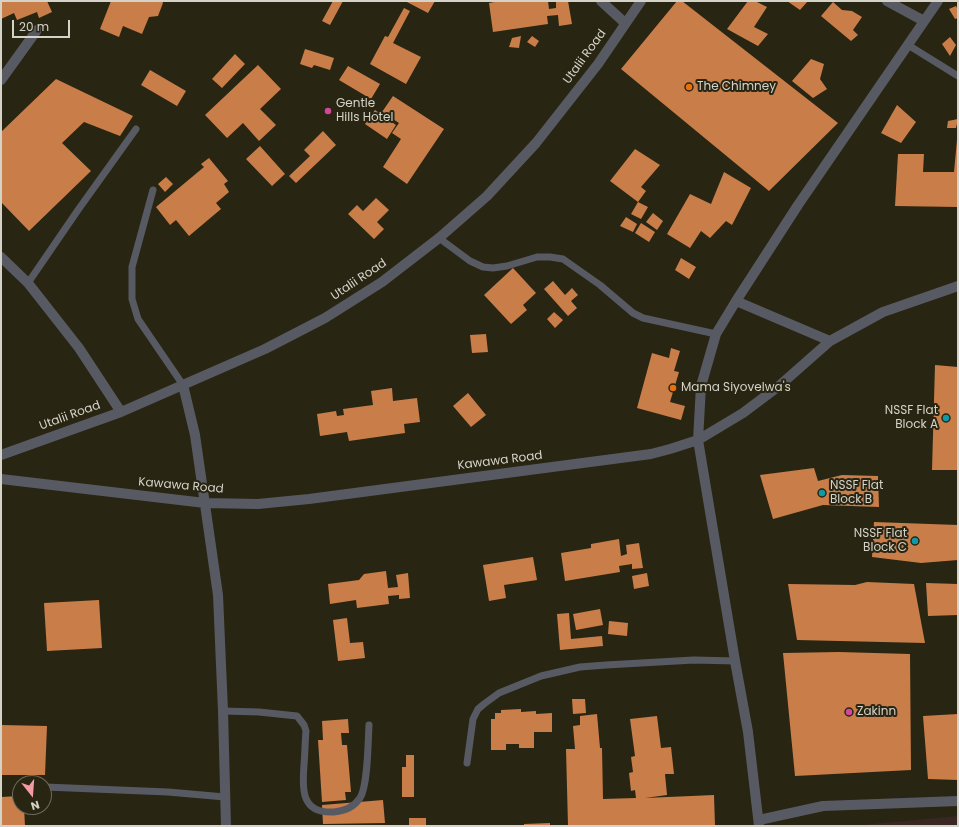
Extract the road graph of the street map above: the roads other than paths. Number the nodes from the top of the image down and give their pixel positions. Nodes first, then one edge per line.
1 (601, 1) edge
2 (640, 1) edge
3 (887, 1) edge
4 (938, 1) edge
5 (924, 21) junction
6 (625, 24) junction
7 (37, 30) dead end
8 (908, 45) junction
9 (958, 76) edge
10 (1, 80) edge
11 (136, 129) dead end
12 (153, 190) dead end
13 (440, 238) junction
14 (1, 257) edge
15 (28, 283) junction
16 (958, 286) edge
17 (736, 301) junction
18 (716, 334) junction
19 (830, 341) junction
20 (183, 385) junction
21 (121, 412) junction
22 (698, 440) junction
23 (1, 455) edge
24 (1, 479) edge
25 (205, 504) junction
26 (735, 661) junction
27 (223, 711) junction
28 (369, 725) dead end
29 (467, 763) dead end
30 (52, 787) edge
31 (225, 796) junction
32 (958, 801) edge
33 (759, 823) edge
34 (226, 826) edge

1 - 6 street
2 - 6 street, Utalii Road
3 - 5 street
4 - 5 street
5 - 8 street
6 - 13 street, Utalii Road
7 - 10 street
8 - 9 lane
8 - 17 street
11 - 15 lane
12 - 20 lane
13 - 18 lane
13 - 20 street, Utalii Road
14 - 15 street
15 - 21 street
16 - 19 street, Kawawa Road
17 - 18 street
17 - 19 street
18 - 22 street
19 - 22 street, Kawawa Road
20 - 21 street, Utalii Road
20 - 25 street
21 - 23 street, Utalii Road
22 - 25 street, Kawawa Road
22 - 26 street
24 - 25 street, Kawawa Road
25 - 27 street
26 - 29 lane
26 - 33 street
27 - 28 lane
27 - 31 street
30 - 31 lane
31 - 34 street
32 - 33 street

